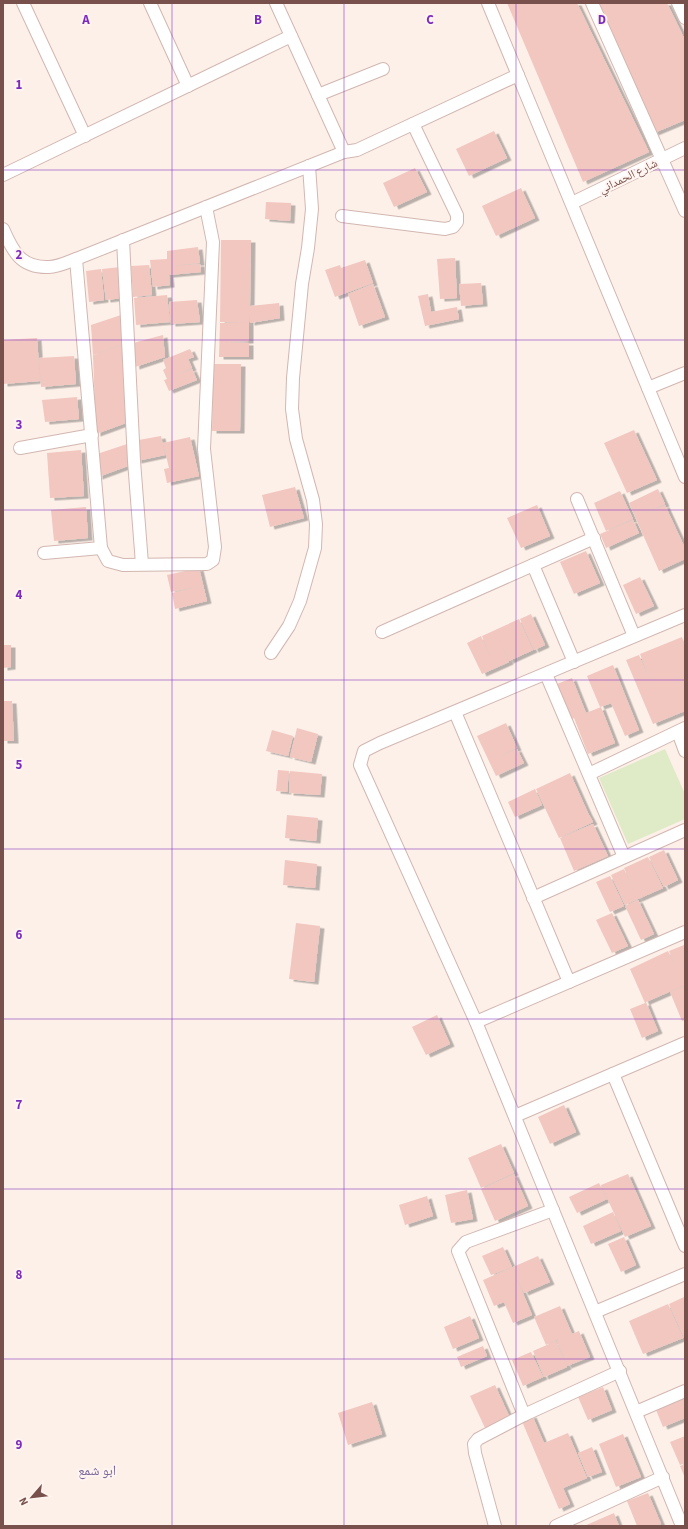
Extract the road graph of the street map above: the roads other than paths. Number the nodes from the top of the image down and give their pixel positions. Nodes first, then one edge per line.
1 (23, 3) edge
2 (150, 3) edge
3 (276, 3) edge
4 (488, 3) edge
5 (592, 3) edge
6 (681, 4) edge
7 (685, 18) edge
8 (291, 36) junction
9 (383, 69) dead end
10 (518, 75) junction
11 (188, 86) junction
12 (318, 95) junction
13 (413, 124) junction
14 (85, 136) junction
15 (685, 148) edge
16 (344, 152) junction
17 (662, 160) junction
18 (309, 166) junction
19 (3, 175) edge
20 (572, 203) junction
21 (206, 207) junction
22 (685, 211) edge
23 (342, 216) dead end
24 (3, 229) edge
25 (123, 240) junction
26 (76, 259) junction
27 (685, 373) edge
28 (648, 388) junction
29 (92, 434) junction
30 (20, 448) dead end
31 (685, 477) edge
32 (577, 499) dead end
33 (594, 538) junction
34 (102, 548) junction
35 (44, 552) dead end
36 (142, 564) junction
37 (533, 565) junction
38 (685, 615) edge
39 (382, 632) dead end
40 (634, 636) junction
41 (271, 653) dead end
42 (574, 662) junction
43 (546, 674) junction
44 (455, 712) junction
45 (681, 730) edge
46 (685, 751) edge
47 (589, 774) junction
48 (685, 830) edge
49 (624, 857) junction
50 (533, 898) junction
51 (685, 932) edge
52 (569, 982) junction
53 (476, 1022) junction
54 (685, 1043) edge
55 (613, 1074) junction
56 (515, 1116) junction
57 (553, 1210) junction
58 (685, 1246) edge
59 (685, 1274) edge
60 (595, 1312) junction
61 (620, 1371) junction
62 (685, 1391) edge
63 (636, 1412) junction
64 (524, 1415) junction
65 (663, 1477) junction
66 (564, 1525) edge
67 (495, 1526) edge
68 (682, 1526) edge

1 - 14 street
2 - 11 street
3 - 8 street
4 - 10 street
5 - 17 street
6 - 7 street
8 - 11 street
8 - 12 street
9 - 12 street
10 - 13 street
10 - 20 street
11 - 14 street
12 - 16 street
13 - 16 street
13 - 23 street
14 - 19 street
15 - 17 street, شارع الحمداني
16 - 18 street
17 - 20 street, شارع الحمداني
17 - 22 street
18 - 21 street
18 - 41 street
20 - 28 street
21 - 25 street
21 - 36 street
24 - 26 street
25 - 26 street
25 - 36 street
26 - 29 street
27 - 28 street
28 - 31 street
29 - 30 street
29 - 34 street
32 - 33 street
33 - 37 street
33 - 40 street
34 - 35 street
34 - 36 street
37 - 39 street
37 - 42 street
38 - 40 street
40 - 42 street
42 - 43 street
43 - 44 street
43 - 47 street
44 - 50 street
44 - 53 street
45 - 46 street
45 - 47 street
47 - 49 street
48 - 49 street
49 - 50 street
50 - 52 street
51 - 52 street
52 - 53 street
53 - 56 street
54 - 55 street
55 - 56 street
55 - 58 street
56 - 57 street
57 - 60 street
57 - 64 street
59 - 60 street
60 - 61 street
61 - 63 street
61 - 64 street
62 - 63 street
63 - 65 street
64 - 67 street
65 - 66 street
65 - 68 street

